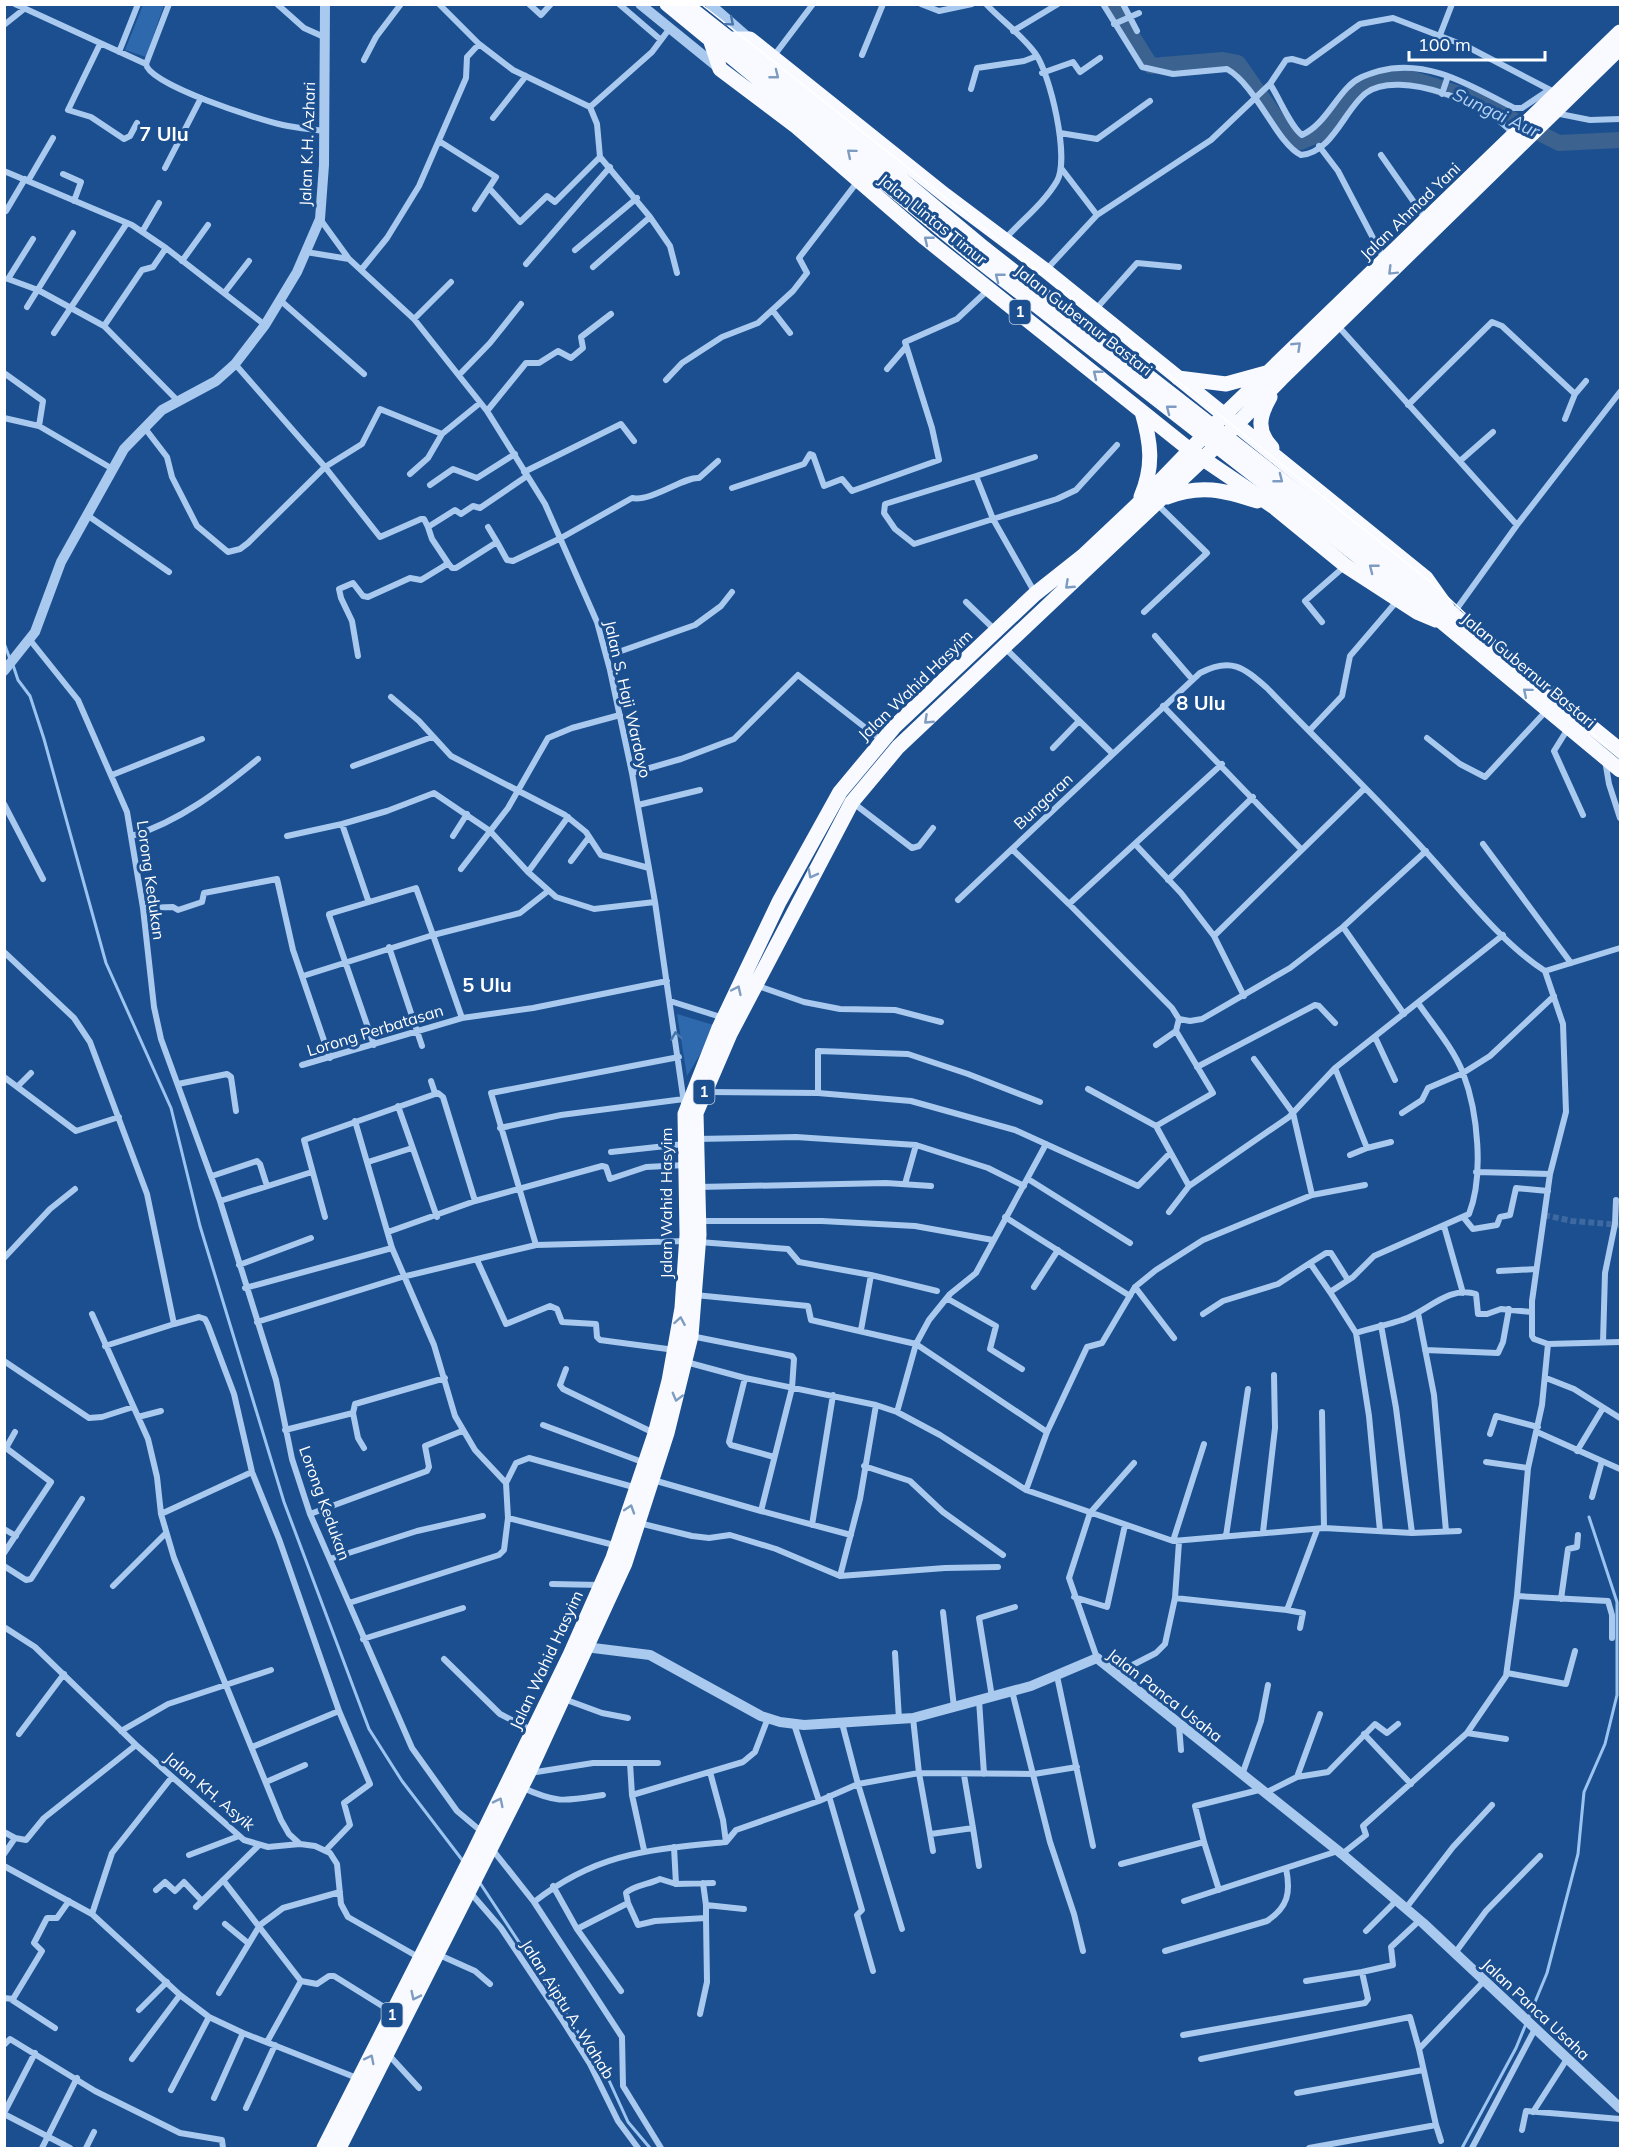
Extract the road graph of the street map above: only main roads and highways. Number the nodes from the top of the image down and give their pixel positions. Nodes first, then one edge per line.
1 (667, 4) edge
2 (685, 4) edge
3 (1620, 32) edge
4 (710, 39) junction
5 (729, 39) junction
6 (1620, 48) edge
7 (814, 91) junction
8 (793, 97) junction
9 (1546, 114) junction
10 (797, 127) junction
11 (1517, 137) junction
12 (917, 173) junction
13 (876, 175) junction
14 (901, 178) junction
15 (881, 201) junction
16 (980, 254) junction
17 (1153, 358) junction
18 (1277, 374) junction
19 (1178, 378) junction
20 (1120, 393) junction
21 (1142, 412) junction
22 (1224, 415) junction
23 (1237, 426) junction
24 (1197, 455) junction
25 (1273, 457) junction
26 (1300, 476) junction
27 (1245, 488) junction
28 (1157, 502) junction
29 (1137, 505) junction
30 (1274, 507) junction
31 (1445, 614) junction
32 (1620, 750) edge
33 (1620, 770) edge
34 (730, 1020) junction
35 (690, 1141) junction
36 (693, 1242) junction
37 (487, 1840) junction
38 (465, 1886) junction
39 (341, 2147) edge
40 (324, 2148) edge

1 - 4 highway
2 - 5 highway
3 - 9 highway, Jalan Ahmad Yani
4 - 8 highway, Jalan Gubernur Bastari
4 - 10 highway, Jalan Lintas Timur / 1
5 - 7 highway, Jalan Lintas Timur
5 -> 8 highway, Jalan Gubernur Bastari
6 - 9 highway, Jalan Ahmad Yani
7 - 8 highway
7 - 12 highway, Jalan Lintas Timur
8 - 10 highway
13 -> 8 highway, Jalan Gubernur Bastari
8 - 14 highway, Jalan Gubernur Bastari
9 - 11 highway, Jalan Ahmad Yani
10 - 15 highway, Jalan Lintas Timur / 1
18 -> 11 highway, Jalan Ahmad Yani
11 -> 18 highway, Jalan Ahmad Yani
12 - 14 highway
12 - 17 highway, Jalan Lintas Timur
13 - 15 highway
13 - 16 highway, Jalan Gubernur Bastari
14 - 16 highway, Jalan Gubernur Bastari
20 -> 15 highway, Jalan Lintas Timur / 1
16 - 31 highway, Jalan Gubernur Bastari, bridge
17 - 19 highway, Jalan Lintas Timur
17 - 20 highway
18 - 19 highway
18 - 22 highway, Jalan Ahmad Yani
18 - 23 highway, Jalan Ahmad Yani
18 - 26 highway
19 - 22 highway, Jalan Lintas Timur
20 - 21 highway, Jalan Lintas Timur / 1
21 - 24 highway, Jalan Lintas Timur / 1
21 - 29 highway
22 - 23 highway, Jalan Lintas Timur
22 - 24 highway, Jalan Wahid Hasyim / 1
23 - 24 highway, Jalan Wahid Hasyim / 1
23 - 25 highway, Jalan Gubernur Bastari
24 - 27 highway, Jalan Gubernur Bastari
24 - 28 highway, Jalan Wahid Hasyim / 1
24 - 29 highway, Jalan Wahid Hasyim / 1
25 - 26 highway, Jalan Gubernur Bastari
25 - 27 highway
26 - 31 highway, Jalan Gubernur Bastari
27 - 30 highway, Jalan Gubernur Bastari
28 - 30 highway
28 -> 34 highway, Jalan Wahid Hasyim / 1
34 -> 29 highway, Jalan Wahid Hasyim / 1
30 - 31 highway, Jalan Gubernur Bastari
31 - 32 highway, Jalan Gubernur Bastari
33 -> 31 highway, Jalan Gubernur Bastari
34 - 35 highway, Jalan Wahid Hasyim / 1
34 - 35 highway, Jalan Wahid Hasyim / 1
35 - 36 highway, Jalan Wahid Hasyim / 1
35 - 36 highway, Jalan Wahid Hasyim / 1
37 -> 36 highway, Jalan Wahid Hasyim / 1
36 -> 37 highway, Jalan Wahid Hasyim / 1
37 - 38 highway, Jalan Wahid Hasyim / 1
38 -> 39 highway, Jalan Wahid Hasyim / 1
40 -> 38 highway, Jalan Wahid Hasyim / 1

